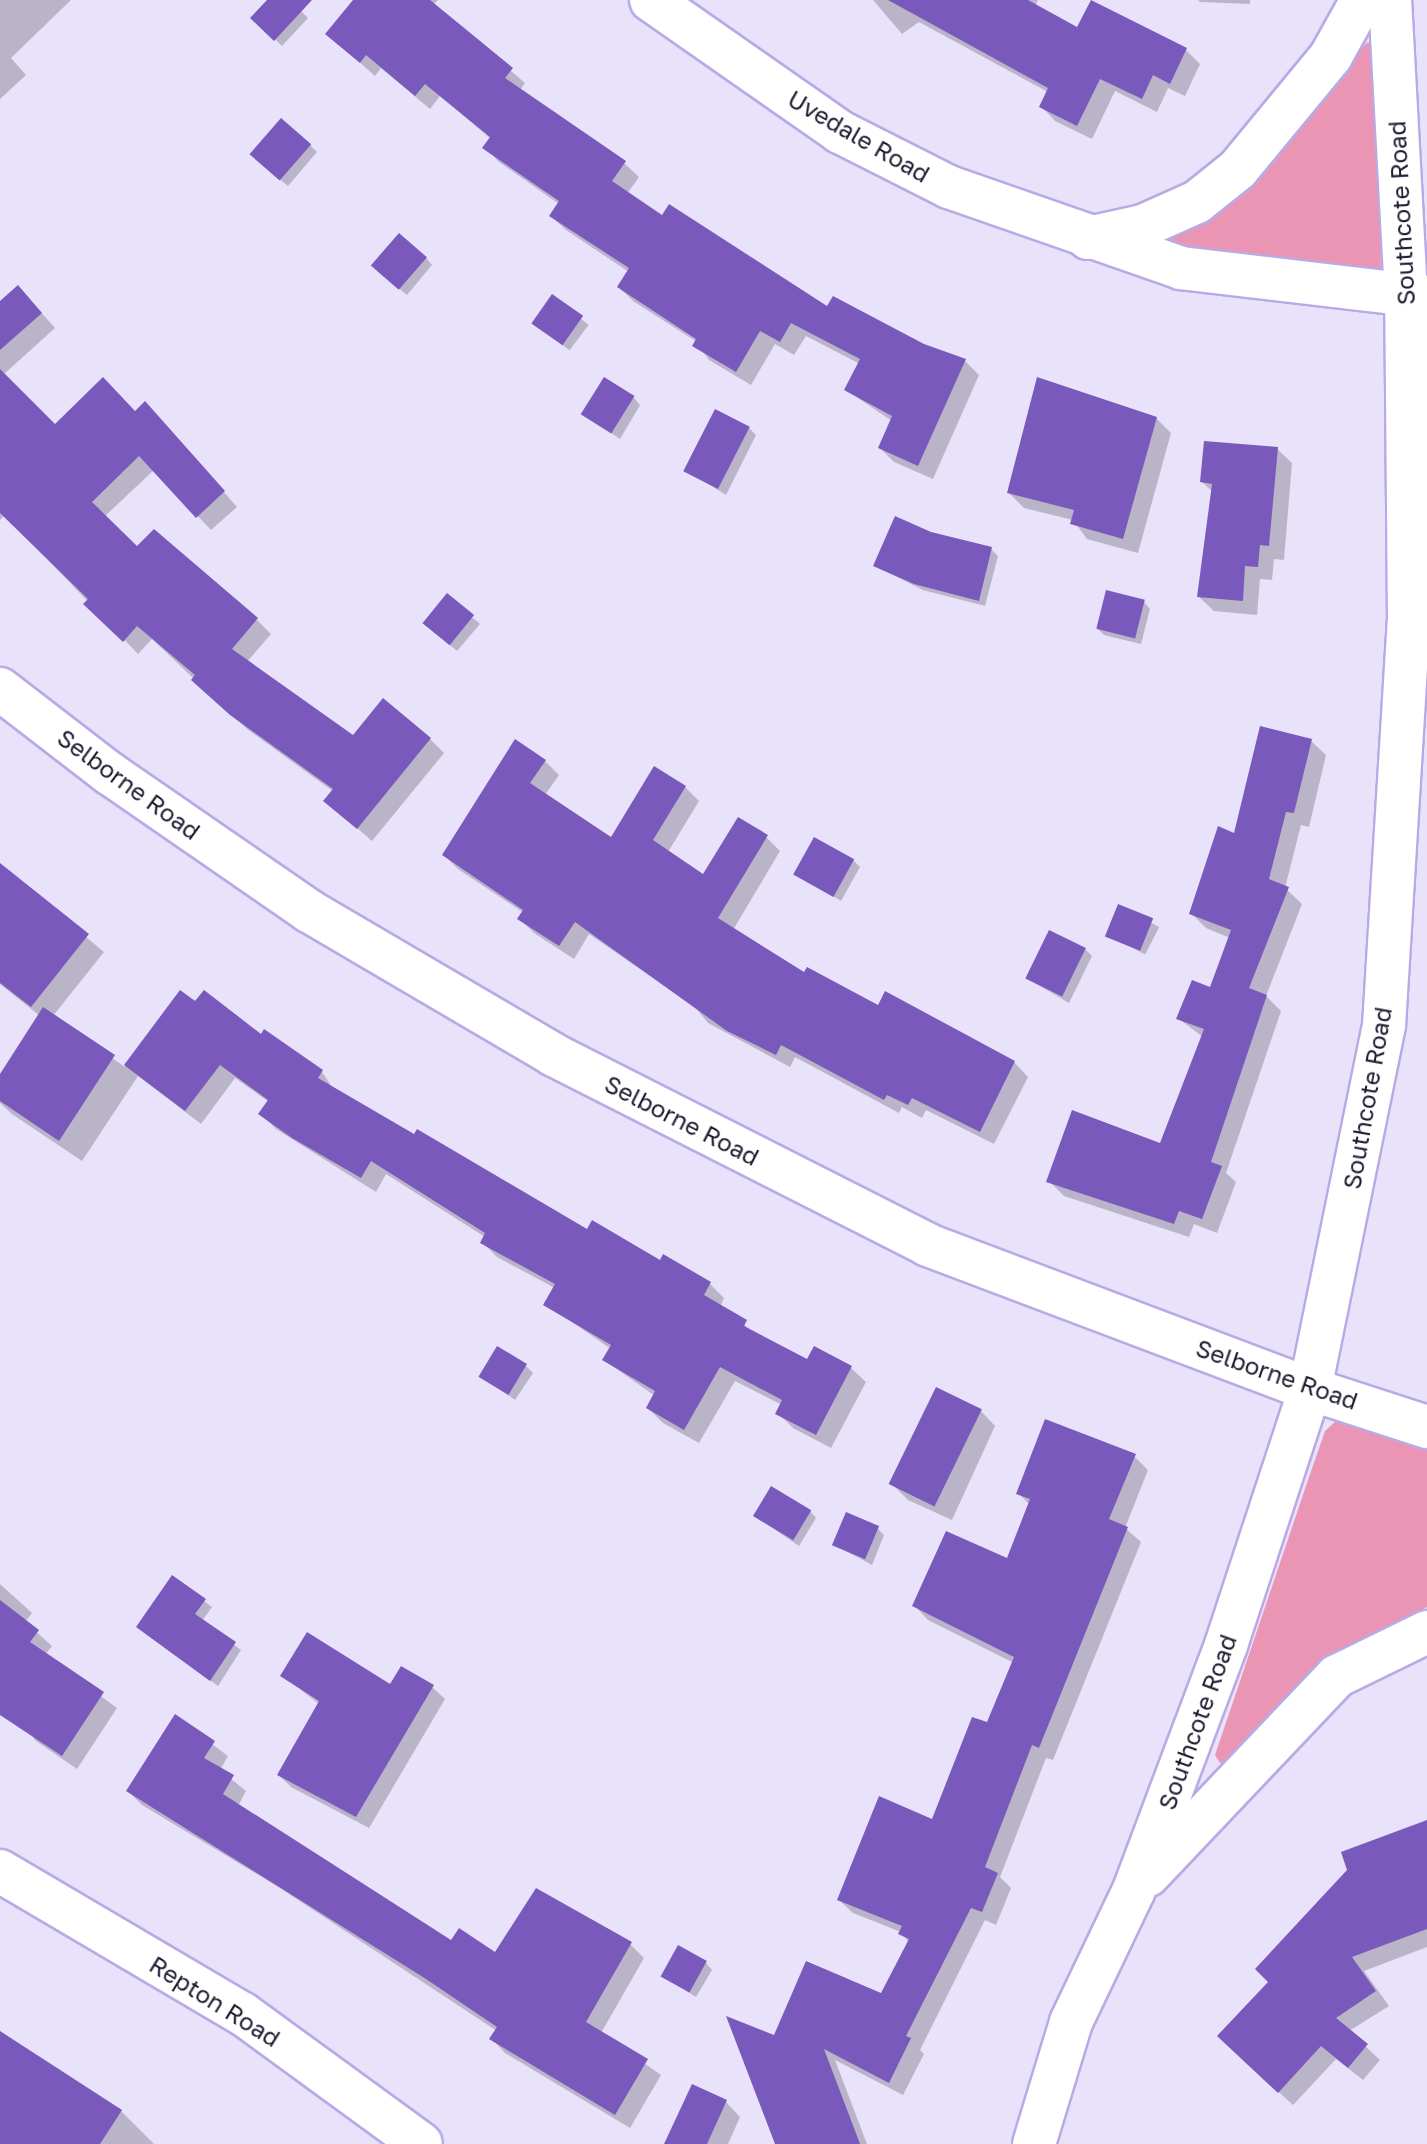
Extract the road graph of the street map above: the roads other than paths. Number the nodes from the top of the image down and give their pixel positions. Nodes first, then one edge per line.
1 (651, 0) edge
2 (1362, 0) edge
3 (1390, 0) edge
4 (1086, 238) junction
5 (1416, 295) edge
6 (0, 689) edge
7 (1310, 1389) junction
8 (1427, 1427) edge
9 (1427, 1632) edge
10 (0, 1871) edge
11 (1134, 1890) junction
12 (1032, 2142) edge
13 (421, 2144) edge

1 - 4 street, Uvedale Road
2 - 4 street
3 - 5 street, Southcote Road
4 - 5 street, Uvedale Road
5 - 7 street, Southcote Road
6 - 7 street, Selborne Road
7 - 8 street, Selborne Road
7 - 11 street, Southcote Road
9 - 11 street
10 - 13 street, Repton Road
11 - 12 street, Southcote Road

